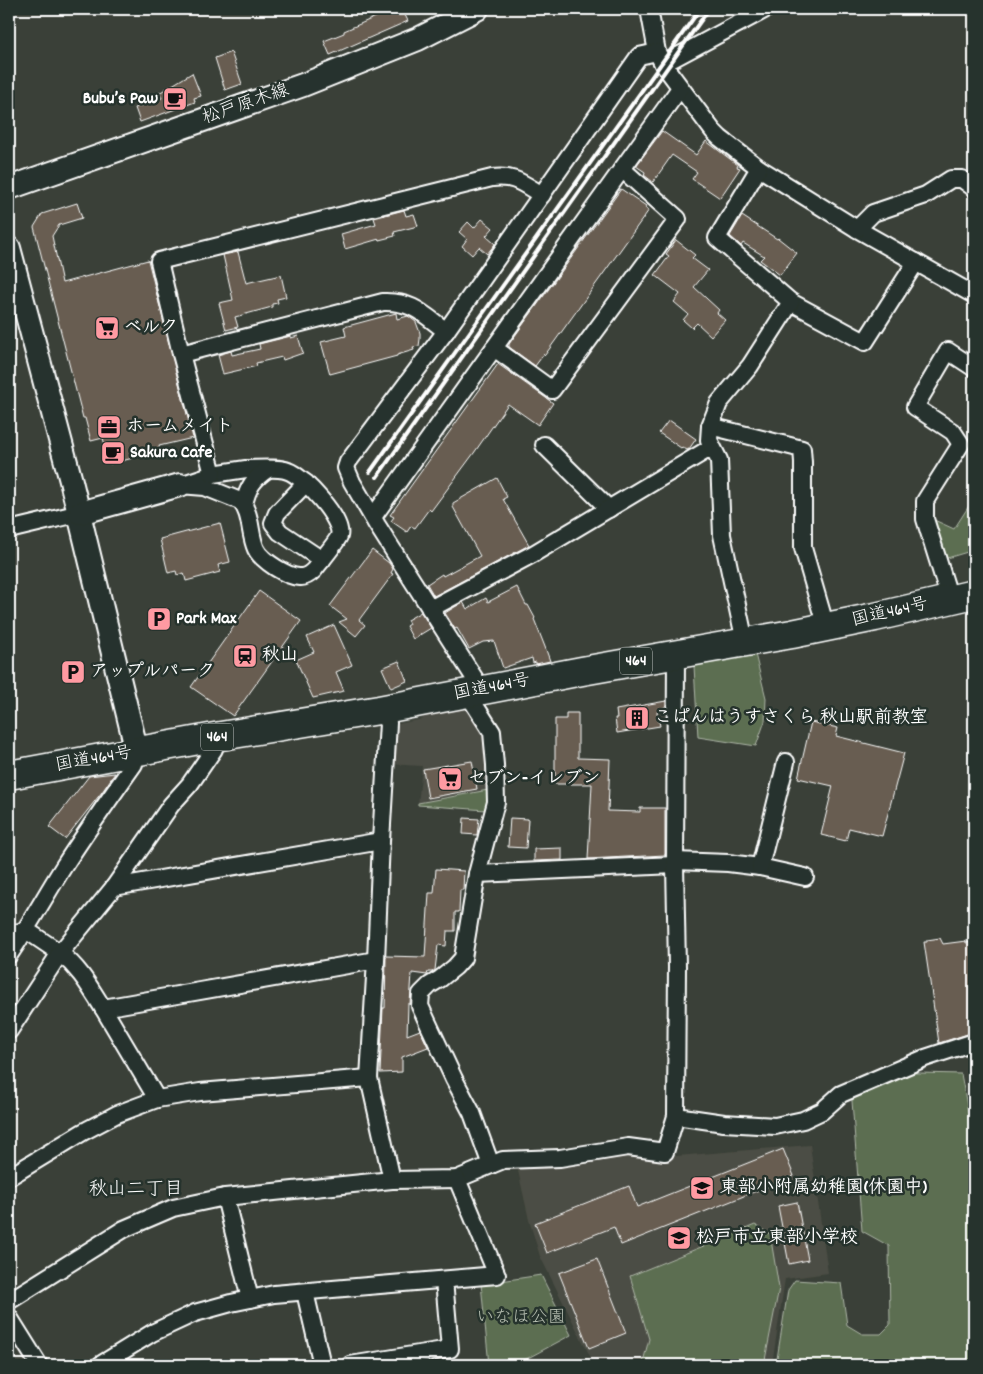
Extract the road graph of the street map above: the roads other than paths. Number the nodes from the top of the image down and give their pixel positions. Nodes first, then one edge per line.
1 (477, 9) edge
2 (649, 9) edge
3 (766, 9) edge
4 (660, 58) junction
5 (680, 88) junction
6 (760, 168) junction
7 (622, 169) junction
8 (9, 188) edge
9 (974, 188) edge
10 (542, 195) junction
11 (857, 229) junction
12 (9, 248) edge
13 (916, 262) junction
14 (974, 295) edge
15 (791, 302) junction
16 (446, 331) junction
17 (494, 348) junction
18 (182, 354) junction
19 (974, 368) edge
20 (710, 426) junction
21 (544, 445) dead end
22 (712, 447) junction
23 (268, 469) junction
24 (213, 474) junction
25 (306, 483) junction
26 (180, 485) junction
27 (244, 506) junction
28 (609, 509) junction
29 (80, 513) junction
30 (373, 517) junction
31 (9, 530) edge
32 (322, 560) junction
33 (962, 596) edge
34 (430, 609) junction
35 (822, 628) junction
36 (745, 642) junction
37 (676, 654) junction
38 (474, 691) junction
39 (379, 710) junction
40 (214, 749) dead end
41 (136, 758) junction
42 (786, 762) dead end
43 (9, 775) edge
44 (381, 841) junction
45 (675, 863) junction
46 (760, 867) junction
47 (477, 874) junction
48 (804, 878) dead end
49 (114, 887) junction
50 (26, 930) junction
51 (9, 935) edge
52 (60, 953) junction
53 (9, 955) edge
54 (376, 960) junction
55 (103, 1008) junction
56 (9, 1031) edge
57 (974, 1042) edge
58 (369, 1078) junction
59 (157, 1099) junction
60 (676, 1116) junction
61 (491, 1165) junction
62 (9, 1177) edge
63 (457, 1179) junction
64 (392, 1180) junction
65 (225, 1197) junction
66 (444, 1280) junction
67 (305, 1292) junction
68 (250, 1299) junction
69 (9, 1301) edge
70 (9, 1317) edge
71 (39, 1365) edge
72 (100, 1365) edge
73 (322, 1365) edge
74 (350, 1365) edge

1 - 8 street, 松戸原木線
2 - 4 street
3 - 4 street
4 - 5 street
4 - 10 street
5 - 6 street
5 - 7 street
6 - 11 street
6 - 15 street
7 - 17 street
7 - 17 street
9 - 11 street
10 - 16 street
10 - 18 street
11 - 13 street
12 - 29 street
13 - 14 street
13 - 15 street
15 - 20 street
16 - 18 street
16 - 30 street
17 - 30 street
18 - 24 street
19 - 33 street
20 - 22 street
20 - 35 street
21 - 28 street
22 - 28 street
22 - 36 street
23 - 24 street
23 - 25 street
23 - 27 street
24 - 26 street
25 - 32 street
25 - 32 street
26 - 27 street
26 - 29 street
27 - 32 street
28 - 34 street
29 - 31 street
29 - 41 street
30 - 34 street
33 - 35 highway, 国道464号 / 464
34 - 38 street
35 - 36 highway, 国道464号 / 464
36 - 37 highway, 国道464号 / 464
37 - 38 highway, 国道464号 / 464
37 - 45 street
38 - 39 highway, 国道464号 / 464
38 - 47 street
39 - 41 highway, 国道464号 / 464
39 - 44 street
40 - 49 street
41 - 43 highway, 国道464号 / 464
41 - 50 street
42 - 46 street
44 - 49 street
44 - 54 street
45 - 46 street
45 - 47 street
45 - 60 street
46 - 48 street
47 - 61 street
49 - 52 street
50 - 51 street
50 - 52 street
50 - 53 street
52 - 55 street
52 - 56 street
54 - 55 street
54 - 58 street
55 - 59 street
57 - 60 street
58 - 59 street
58 - 64 street
59 - 62 street
60 - 61 street
61 - 63 street
63 - 64 street
63 - 66 street
64 - 65 street
65 - 68 street
65 - 69 street
66 - 67 street
66 - 74 street
67 - 68 street
67 - 73 street
68 - 72 street
70 - 71 street

